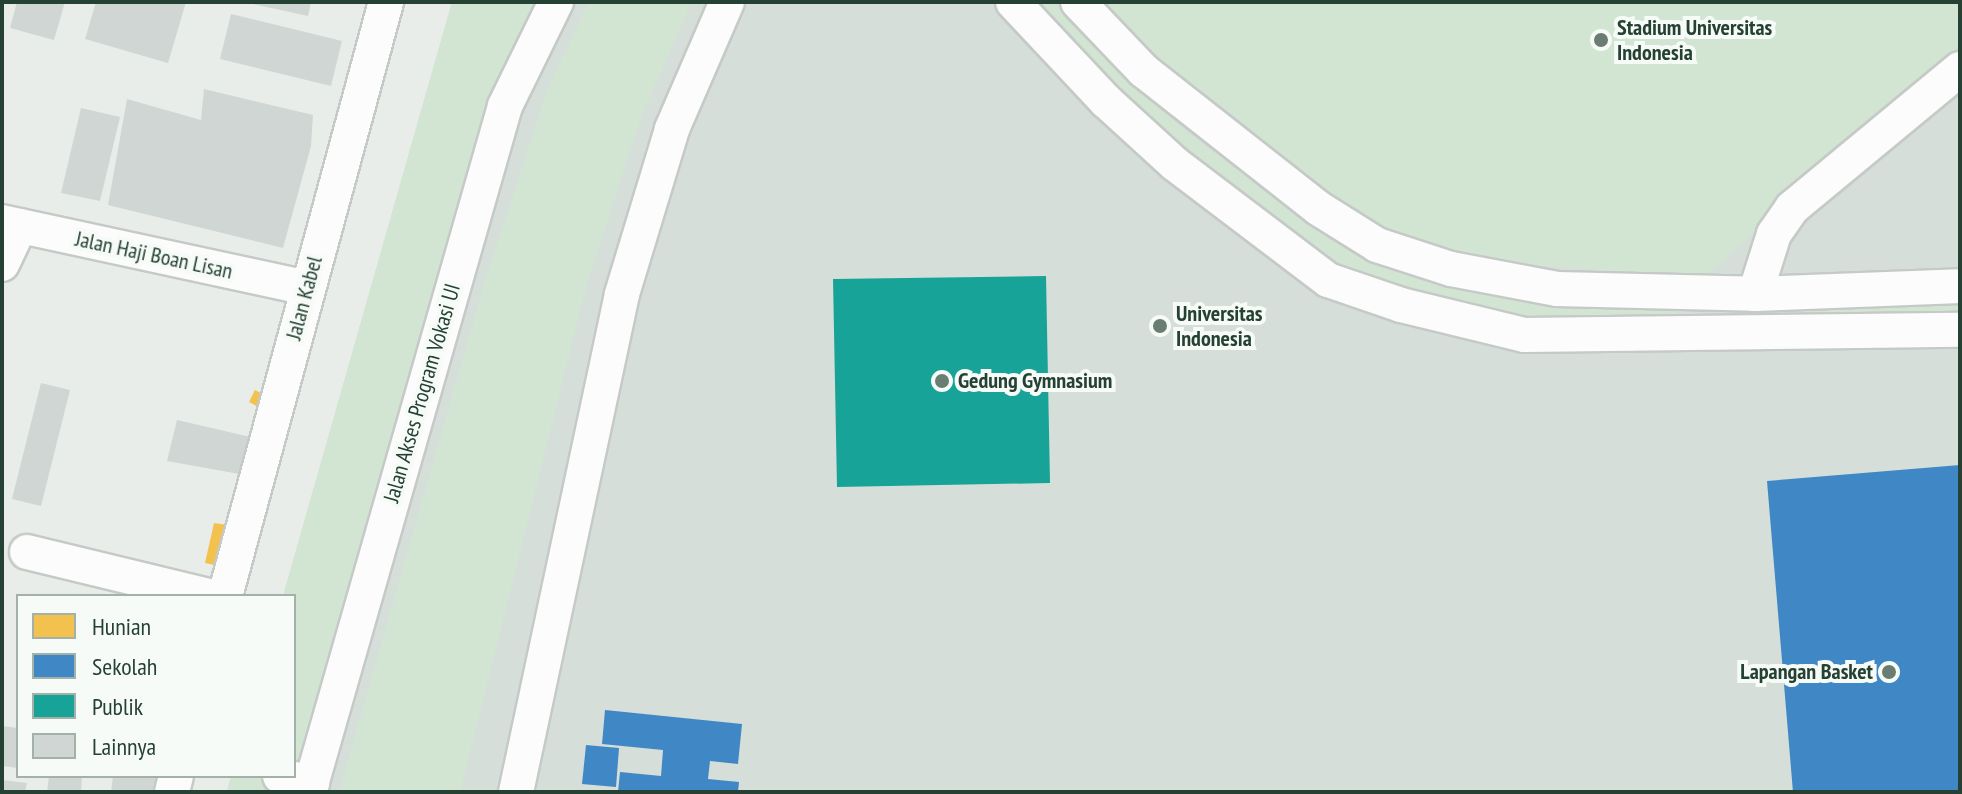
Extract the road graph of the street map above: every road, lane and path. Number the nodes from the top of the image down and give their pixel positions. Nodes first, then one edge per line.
1 (386, 2) edge
2 (556, 2) edge
3 (727, 2) edge
4 (1013, 2) edge
5 (1078, 2) edge
6 (1960, 69) edge
7 (11, 224) edge
8 (2, 264) edge
9 (1960, 286) edge
10 (306, 288) junction
11 (1755, 294) junction
12 (1960, 330) edge
13 (27, 552) dead end
14 (201, 594) edge
15 (226, 594) edge
16 (298, 782) edge
17 (516, 792) edge

1 - 10 street, Jalan Kabel
2 - 16 street, Jalan Akses Program Vokasi UI
3 - 17 street
4 - 12 street
5 - 11 street
6 - 11 street
7 - 8 street
7 - 10 street, Jalan Haji Boan Lisan
9 - 11 street
10 - 15 street, Jalan Kabel
13 - 14 street

